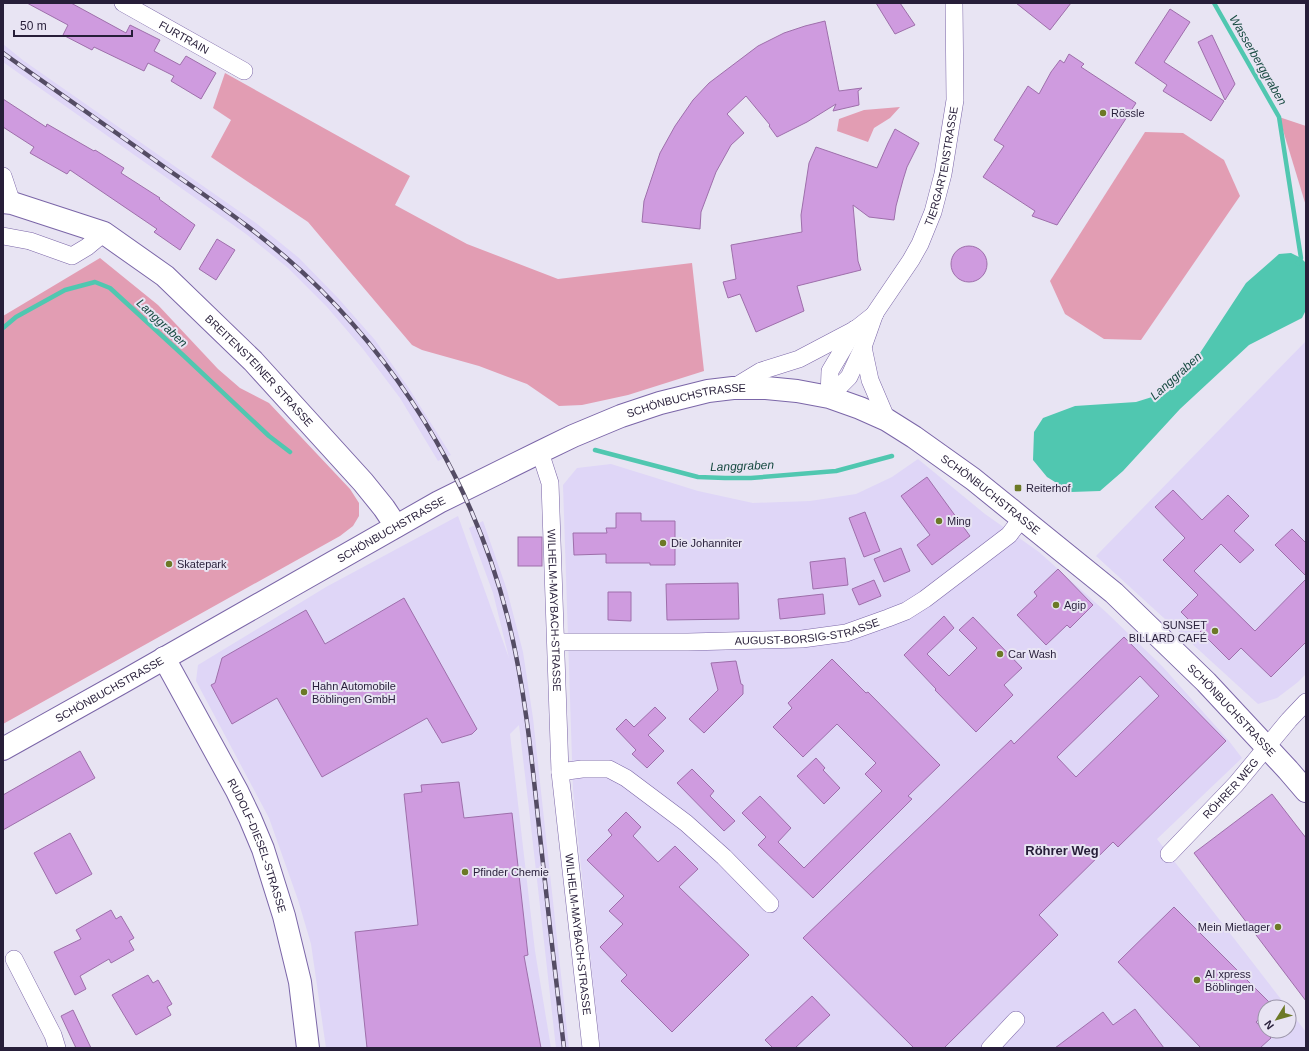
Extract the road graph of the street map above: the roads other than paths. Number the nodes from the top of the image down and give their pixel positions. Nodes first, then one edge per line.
1 (123, 3) edge
2 (954, 3) edge
3 (244, 71) dead end
4 (3, 176) edge
5 (8, 202) edge
6 (104, 233) junction
7 (3, 236) edge
8 (875, 313) junction
9 (856, 329) junction
10 (863, 347) junction
11 (733, 388) junction
12 (829, 397) junction
13 (887, 420) junction
14 (540, 452) junction
15 (1022, 518) junction
16 (396, 526) junction
17 (556, 642) junction
18 (164, 658) junction
19 (1306, 702) edge
20 (1267, 747) junction
21 (3, 748) edge
22 (560, 772) junction
23 (1306, 791) edge
24 (1169, 854) dead end
25 (770, 904) dead end
26 (14, 959) dead end
27 (1016, 1020) dead end
28 (57, 1048) edge
29 (308, 1048) edge
30 (592, 1048) edge
31 (990, 1048) edge

1 - 3 street, FURTRAIN
2 - 8 street, TIERGARTENSTRASSE
4 - 5 street
5 - 6 street, BREITENSTEINER STRASSE
6 - 7 street
6 - 16 street, BREITENSTEINER STRASSE
8 - 9 street, TIERGARTENSTRASSE
8 - 10 street, TIERGARTENSTRASSE
9 - 11 street, TIERGARTENSTRASSE
9 - 12 street, TIERGARTENSTRASSE
10 - 12 street, TIERGARTENSTRASSE
10 - 13 street
11 - 12 street, SCHÖNBUCHSTRASSE
11 - 14 street, SCHÖNBUCHSTRASSE
12 - 13 street, SCHÖNBUCHSTRASSE
13 - 15 street, SCHÖNBUCHSTRASSE
14 - 16 street, SCHÖNBUCHSTRASSE
14 - 17 street, WILHELM-MAYBACH-STRASSE
15 - 17 street, AUGUST-BORSIG-STRASSE
15 - 20 street, SCHÖNBUCHSTRASSE
16 - 18 street, SCHÖNBUCHSTRASSE
17 - 22 street, WILHELM-MAYBACH-STRASSE
18 - 21 street, SCHÖNBUCHSTRASSE
18 - 29 street, RUDOLF-DIESEL-STRASSE
19 - 20 street, RÖHRER WEG
20 - 23 street, SCHÖNBUCHSTRASSE
20 - 24 street, RÖHRER WEG
22 - 25 street
22 - 30 street, WILHELM-MAYBACH-STRASSE
26 - 28 street
27 - 31 street

